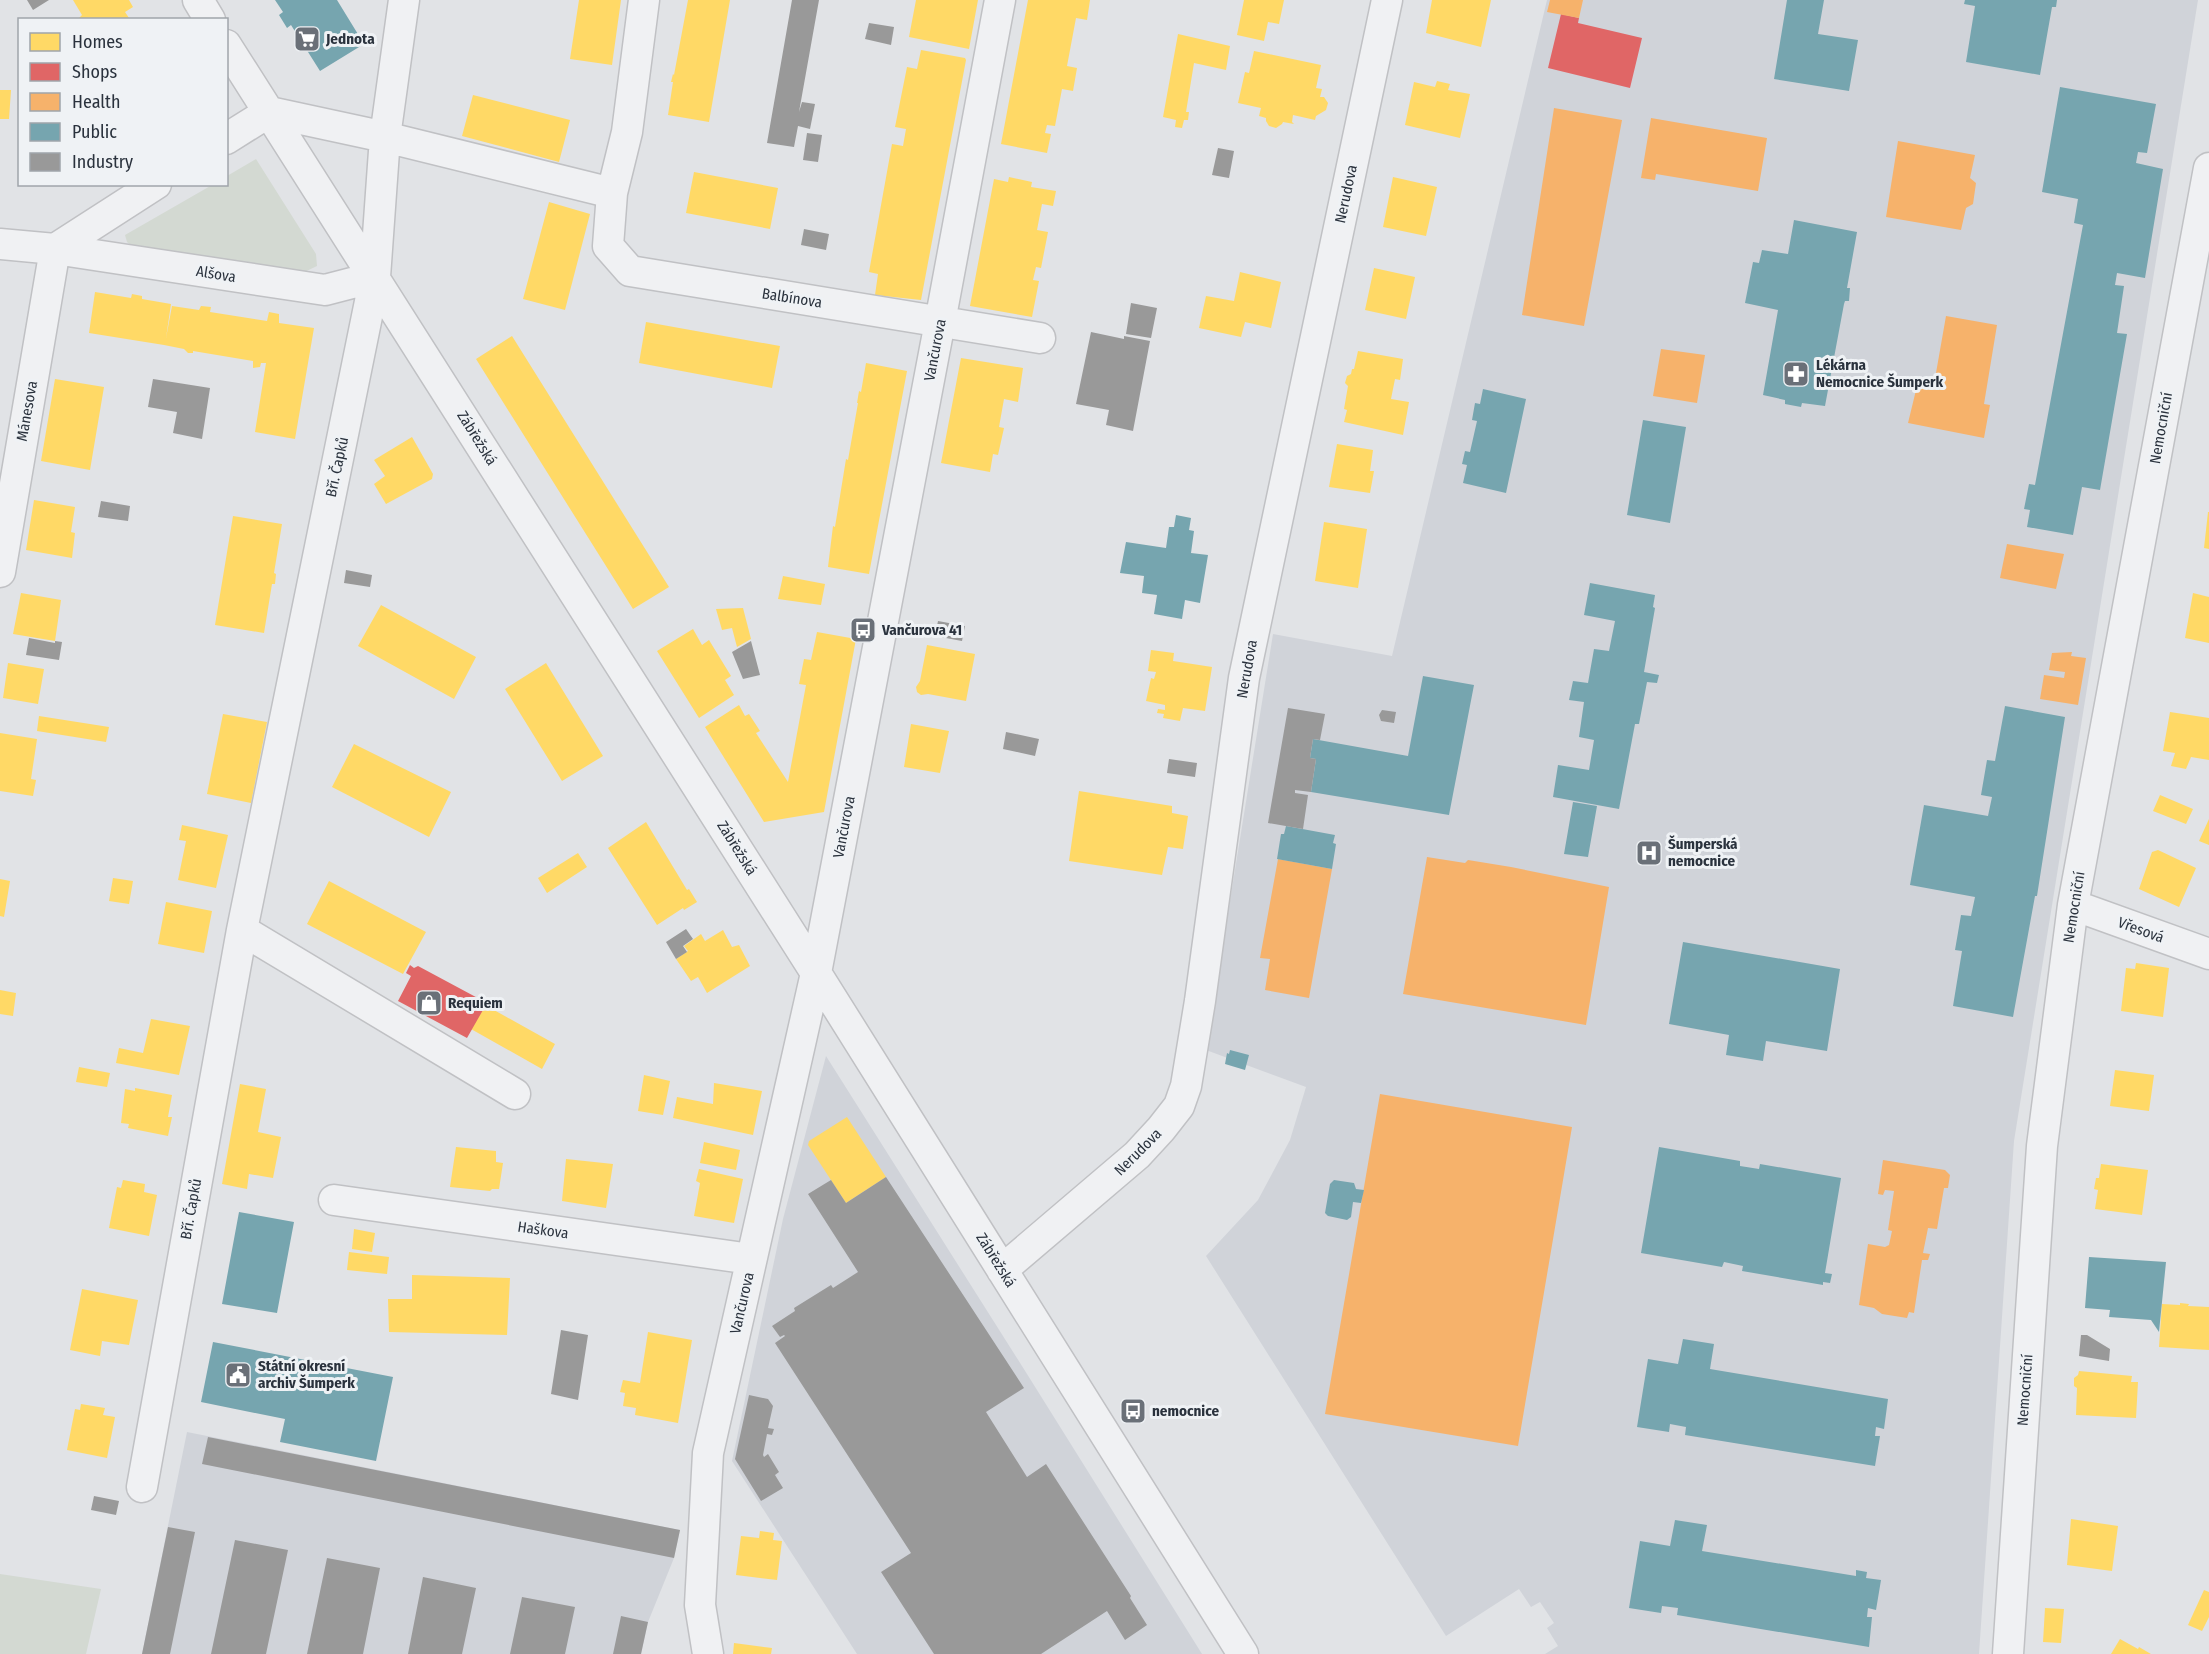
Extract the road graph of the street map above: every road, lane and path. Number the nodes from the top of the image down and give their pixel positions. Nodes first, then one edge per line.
1 (198, 0) edge
2 (404, 0) edge
3 (644, 0) edge
4 (1000, 0) edge
5 (1387, 0) edge
6 (209, 18) edge
7 (228, 48) edge
8 (269, 112) junction
9 (385, 137) junction
10 (228, 138) edge
11 (2209, 168) edge
12 (153, 186) edge
13 (612, 193) junction
14 (0, 244) edge
15 (55, 249) junction
16 (375, 277) junction
17 (940, 322) junction
18 (1040, 338) dead end
19 (0, 572) edge
20 (2073, 905) junction
21 (242, 930) junction
22 (2209, 954) edge
23 (816, 973) junction
24 (514, 1094) dead end
25 (334, 1200) dead end
26 (751, 1259) junction
27 (1002, 1270) junction
28 (142, 1487) dead end
29 (708, 1654) edge
30 (1243, 1654) edge
31 (2008, 1654) edge

1 - 6 street
2 - 9 street, Bří. Čapků
3 - 13 street, Balbínova
4 - 17 street, Vančurova
5 - 27 street, Nerudova
7 - 8 street, Zábřežská
8 - 9 street
8 - 10 street
8 - 16 street, Zábřežská
9 - 13 street
9 - 16 street, Bří. Čapků
11 - 20 street, Nemocniční
12 - 15 street
13 - 17 street, Balbínova
14 - 15 street, Alšova
15 - 16 street, Alšova
15 - 19 street, Mánesova
16 - 21 street, Bří. Čapků
16 - 23 street, Zábřežská
17 - 18 street, Balbínova
17 - 23 street, Vančurova
20 - 22 street, Vřesová
20 - 31 street, Nemocniční
21 - 24 street
21 - 28 street, Bří. Čapků
23 - 26 street, Vančurova
23 - 27 street, Zábřežská
25 - 26 street, Haškova
26 - 29 street, Vančurova
27 - 30 street, Zábřežská

